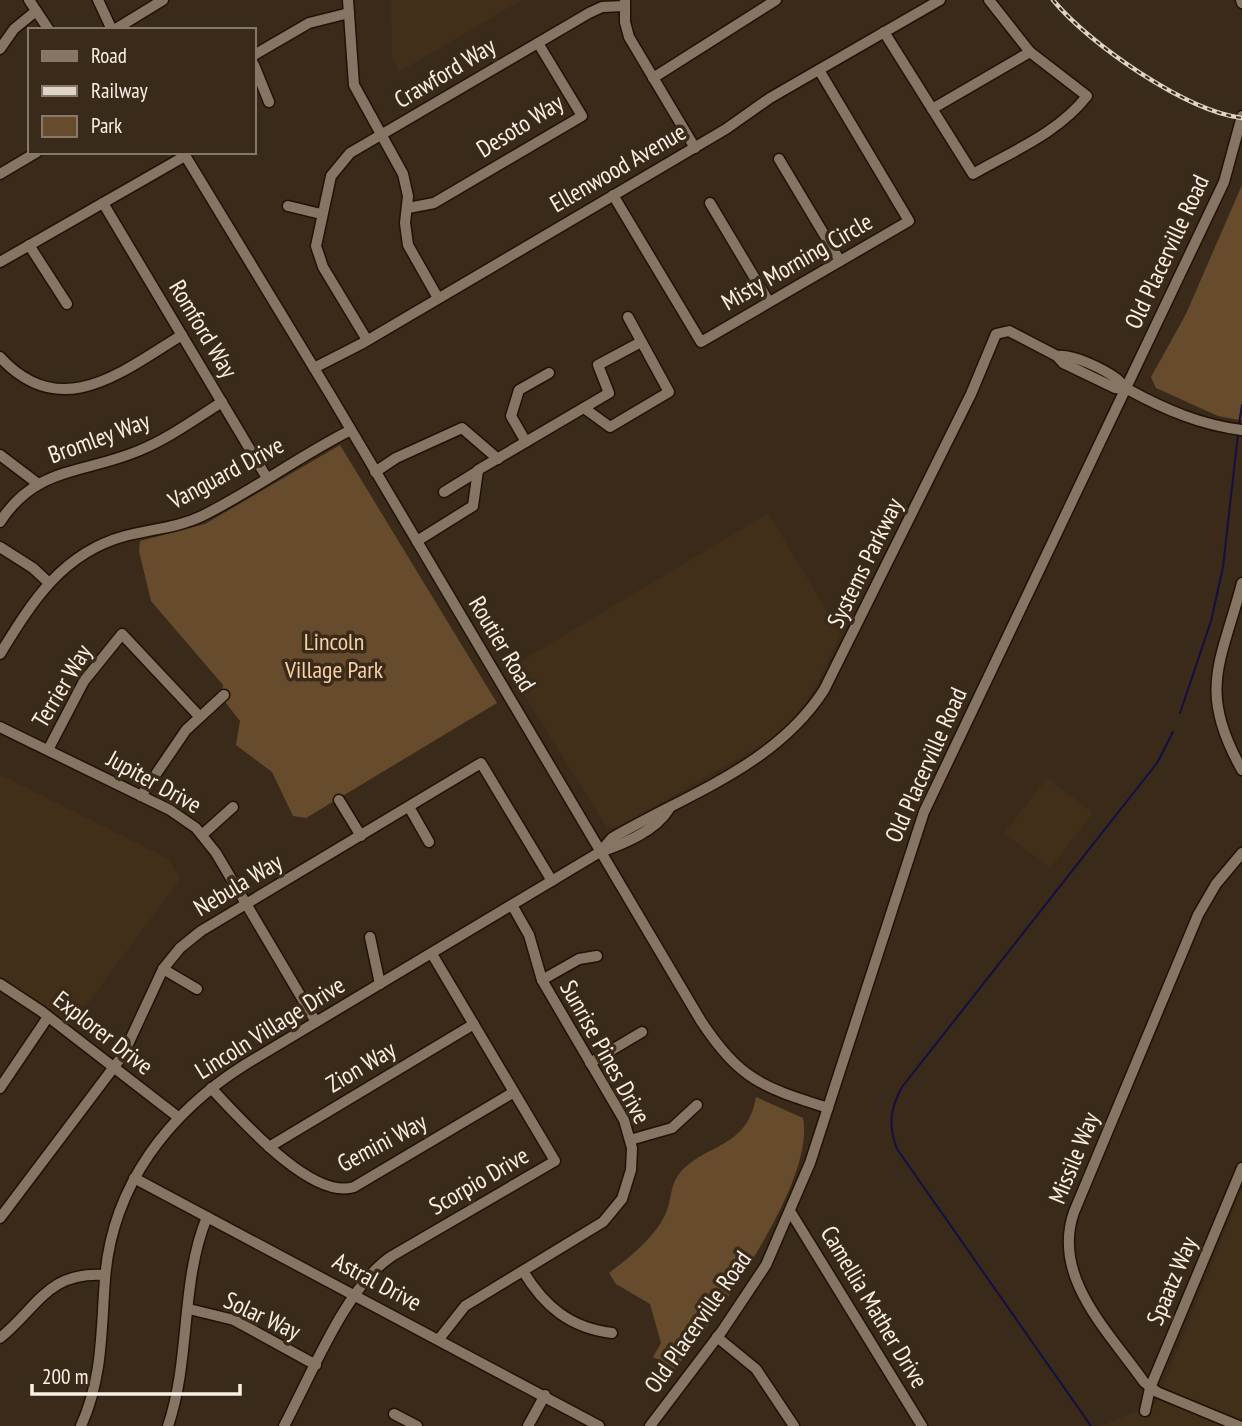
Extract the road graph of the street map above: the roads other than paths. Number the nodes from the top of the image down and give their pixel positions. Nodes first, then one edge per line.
1 (29, 0) edge
2 (98, 0) edge
3 (163, 0) edge
4 (348, 0) edge
5 (776, 0) edge
6 (940, 0) edge
7 (989, 0) edge
8 (625, 3) edge
9 (36, 11) junction
10 (349, 13) junction
11 (48, 28) edge
12 (112, 28) edge
13 (116, 28) edge
14 (884, 32) junction
15 (538, 43) junction
16 (0, 49) edge
17 (1030, 52) junction
18 (256, 54) edge
19 (256, 70) edge
20 (819, 70) junction
21 (653, 78) junction
22 (269, 102) dead end
23 (932, 109) junction
24 (1242, 117) edge
25 (381, 135) junction
26 (695, 148) junction
27 (34, 154) edge
28 (184, 154) edge
29 (779, 159) dead end
30 (0, 174) edge
31 (613, 195) junction
32 (103, 203) junction
33 (710, 203) dead end
34 (288, 206) dead end
35 (408, 208) junction
36 (321, 214) junction
37 (29, 245) junction
38 (840, 261) junction
39 (0, 262) edge
40 (438, 298) junction
41 (769, 302) junction
42 (67, 304) dead end
43 (628, 317) dead end
44 (182, 335) junction
45 (367, 340) junction
46 (641, 342) junction
47 (0, 357) edge
48 (314, 368) junction
49 (549, 373) dead end
50 (1125, 389) junction
51 (222, 402) junction
52 (584, 408) junction
53 (351, 430) junction
54 (1242, 430) edge
55 (526, 442) junction
56 (0, 455) edge
57 (498, 459) junction
58 (478, 471) junction
59 (375, 472) junction
60 (267, 478) junction
61 (37, 483) junction
62 (444, 492) dead end
63 (0, 522) edge
64 (416, 541) junction
65 (0, 547) edge
66 (48, 582) junction
67 (1242, 583) edge
68 (2, 647) edge
69 (224, 695) dead end
70 (199, 716) junction
71 (0, 727) edge
72 (48, 750) junction
73 (1242, 770) edge
74 (141, 796) junction
75 (339, 800) dead end
76 (233, 807) dead end
77 (409, 807) junction
78 (202, 834) junction
79 (361, 836) junction
80 (429, 842) dead end
81 (600, 852) junction
82 (1242, 853) edge
83 (552, 881) junction
84 (247, 904) junction
85 (512, 905) junction
86 (370, 937) dead end
87 (432, 954) junction
88 (597, 956) dead end
89 (163, 969) junction
90 (542, 980) junction
91 (0, 984) edge
92 (380, 984) junction
93 (197, 989) dead end
94 (48, 1017) junction
95 (316, 1022) junction
96 (474, 1024) junction
97 (642, 1032) dead end
98 (590, 1063) junction
99 (114, 1068) junction
100 (0, 1088) edge
101 (211, 1088) junction
102 (514, 1092) junction
103 (697, 1105) dead end
104 (828, 1108) junction
105 (178, 1117) junction
106 (630, 1140) junction
107 (269, 1147) junction
108 (1242, 1168) edge
109 (134, 1178) junction
110 (790, 1211) junction
111 (208, 1217) junction
112 (0, 1218) edge
113 (523, 1271) junction
114 (105, 1275) junction
115 (354, 1294) junction
116 (189, 1309) junction
117 (612, 1333) dead end
118 (0, 1338) edge
119 (717, 1338) junction
120 (439, 1339) junction
121 (316, 1365) junction
122 (1150, 1388) junction
123 (545, 1395) junction
124 (1144, 1411) dead end
125 (394, 1414) dead end
126 (81, 1426) edge
127 (168, 1426) edge
128 (284, 1426) edge
129 (417, 1426) edge
130 (528, 1426) edge
131 (599, 1426) edge
132 (650, 1426) edge
133 (794, 1426) edge
134 (922, 1426) edge
135 (1239, 1426) edge

1 - 9 street
2 - 12 street
3 - 13 street
4 - 10 street
5 - 21 street
6 - 14 street, Ellenwood Avenue
7 - 17 street
8 - 15 street, Crawford Way
8 - 21 street
9 - 11 street
9 - 16 street
10 - 18 street
10 - 25 street
14 - 20 street, Ellenwood Avenue
14 - 23 street
15 - 25 street, Crawford Way
15 - 35 street, Desoto Way
17 - 23 street
17 - 23 street
19 - 22 street
20 - 26 street, Ellenwood Avenue
20 - 38 street, Misty Morning Circle
21 - 26 street
24 - 50 street, Old Placerville Road
25 - 35 street
25 - 36 street, Crawford Way
26 - 31 street, Ellenwood Avenue
27 - 30 street
28 - 32 street
28 - 48 street, Routier Road
29 - 38 street
31 - 40 street, Ellenwood Avenue
31 - 41 street, Misty Morning Circle
32 - 37 street
32 - 44 street, Romford Way
33 - 41 street
34 - 36 street
35 - 40 street
36 - 45 street, Crawford Way
37 - 39 street
37 - 42 street
38 - 41 street, Misty Morning Circle
40 - 45 street, Ellenwood Avenue
43 - 46 street
44 - 47 street
44 - 51 street, Romford Way
45 - 48 street, Ellenwood Avenue
46 - 52 street
46 - 52 street
48 - 53 street, Routier Road
49 - 55 street
50 - 54 street, Systems Parkway
50 - 81 street, Systems Parkway
50 - 104 street, Old Placerville Road
51 - 60 street, Romford Way
51 - 61 street, Bromley Way
52 - 55 street
53 - 59 street, Routier Road
53 - 60 street, Vanguard Drive
55 - 57 street
56 - 61 street
57 - 58 street
57 - 59 street
58 - 62 street
58 - 64 street
59 - 64 street, Routier Road
60 - 66 street, Vanguard Drive
61 - 63 street, Bromley Way
64 - 81 street, Routier Road
65 - 66 street
66 - 68 street, Vanguard Drive
67 - 73 street
69 - 70 street
70 - 72 street, Terrier Way
70 - 74 street
71 - 72 street, Jupiter Drive
72 - 74 street, Jupiter Drive
74 - 78 street, Jupiter Drive
75 - 79 street
76 - 78 street
77 - 79 street, Nebula Way
77 - 80 street
77 - 83 street, Nebula Way
78 - 84 street, Jupiter Drive
79 - 84 street, Nebula Way
81 - 83 street, Lincoln Village Drive
81 - 104 street, Routier Road
82 - 122 street, Missile Way
83 - 85 street, Lincoln Village Drive
84 - 89 street, Nebula Way
84 - 95 street, Jupiter Drive
85 - 87 street, Lincoln Village Drive
85 - 90 street, Sunrise Pines Drive
86 - 92 street
87 - 92 street, Lincoln Village Drive
87 - 96 street, Scorpio Drive
88 - 90 street
89 - 93 street
89 - 99 street, Nebula Way
90 - 98 street, Sunrise Pines Drive
91 - 94 street, Explorer Drive
92 - 95 street, Lincoln Village Drive
94 - 99 street, Explorer Drive
94 - 100 street
95 - 101 street, Lincoln Village Drive
96 - 102 street, Scorpio Drive
96 - 107 street, Zion Way
97 - 98 street
98 - 106 street, Sunrise Pines Drive
99 - 105 street, Explorer Drive
99 - 112 street, Nebula Way
101 - 105 street, Lincoln Village Drive
101 - 107 street, Gemini Way
102 - 107 street, Gemini Way
102 - 115 street, Scorpio Drive
103 - 106 street
104 - 110 street, Old Placerville Road
105 - 109 street, Lincoln Village Drive
106 - 113 street, Sunrise Pines Drive
108 - 122 street, Spaatz Way
109 - 111 street, Astral Drive
109 - 114 street, Lincoln Village Drive
110 - 119 street, Old Placerville Road
110 - 134 street, Camellia Mather Drive
111 - 115 street, Astral Drive
111 - 116 street
113 - 117 street
113 - 120 street, Sunrise Pines Drive
114 - 118 street
114 - 126 street, Lincoln Village Drive
115 - 120 street, Astral Drive
115 - 121 street, Scorpio Drive
116 - 121 street, Solar Way
116 - 127 street
119 - 132 street, Old Placerville Road
119 - 133 street
120 - 123 street, Astral Drive
121 - 128 street, Scorpio Drive
122 - 124 street, Spaatz Way
122 - 135 street
123 - 130 street
123 - 131 street, Astral Drive
125 - 129 street

